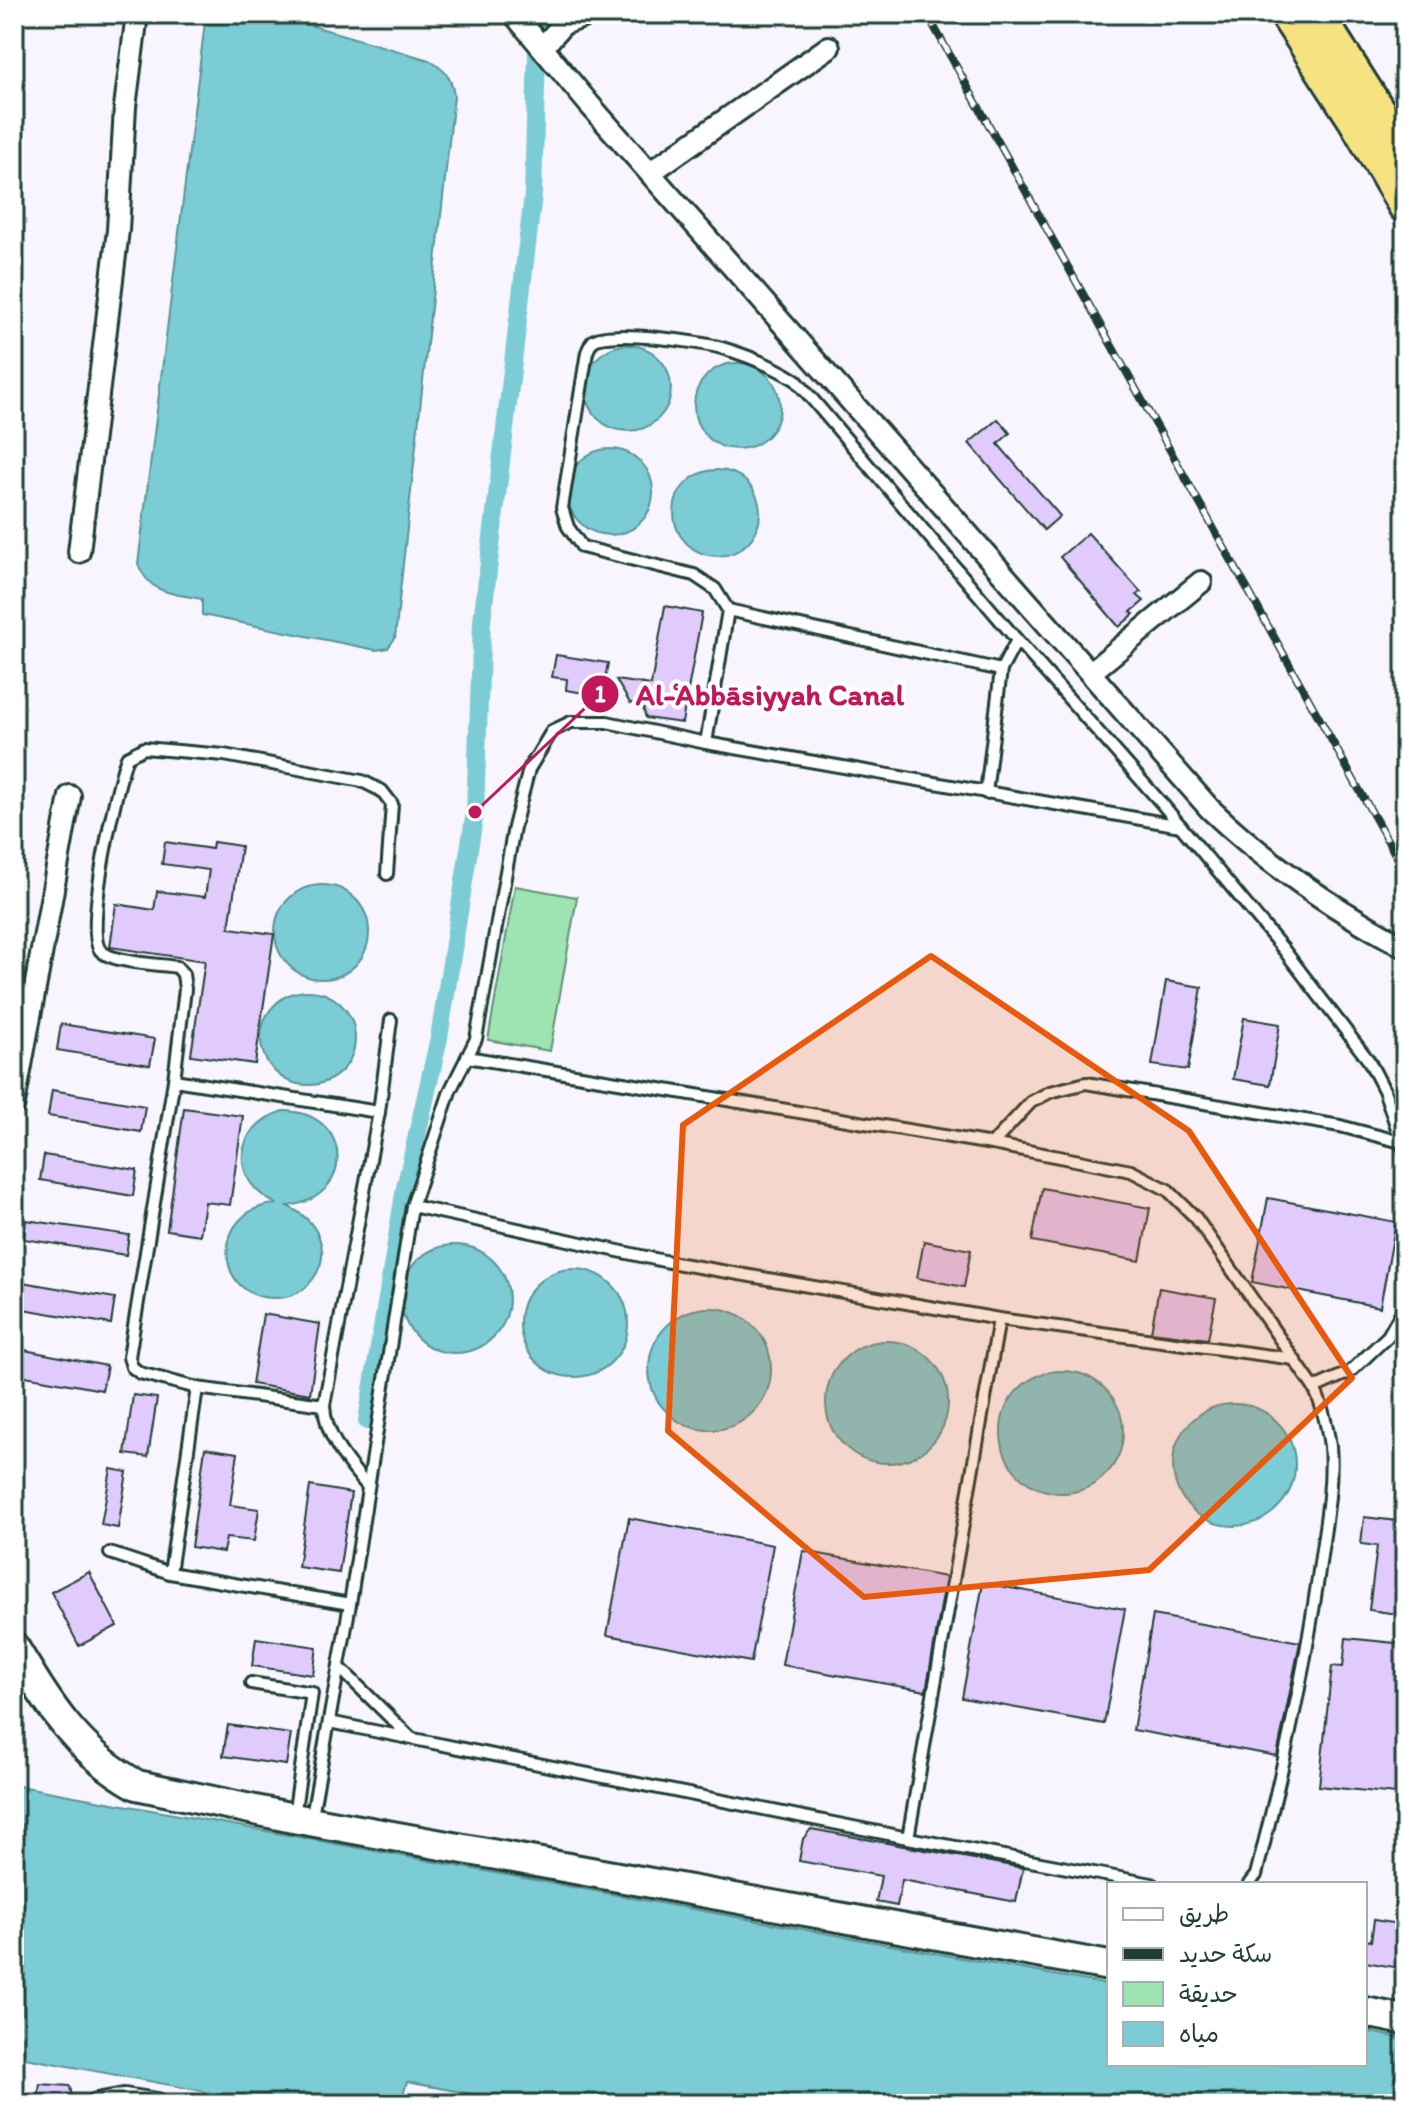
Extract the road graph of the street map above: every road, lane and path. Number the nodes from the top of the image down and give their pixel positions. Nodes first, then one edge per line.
1 (137, 14) edge
2 (514, 14) edge
3 (591, 14) edge
4 (1286, 14) edge
5 (1317, 14) edge
6 (565, 19) edge
7 (541, 44) junction
8 (829, 47) dead end
9 (1405, 153) edge
10 (651, 172) junction
11 (1402, 196) edge
12 (79, 552) dead end
13 (1201, 582) dead end
14 (728, 610) junction
15 (1017, 640) junction
16 (1001, 670) junction
17 (1091, 672) junction
18 (706, 743) junction
19 (986, 793) junction
20 (70, 796) dead end
21 (1181, 826) junction
22 (387, 874) dead end
23 (1405, 947) edge
24 (391, 1020) dead end
25 (467, 1057) junction
26 (174, 1080) junction
27 (14, 1104) edge
28 (379, 1112) junction
29 (992, 1144) junction
30 (1403, 1147) edge
31 (412, 1206) junction
32 (1405, 1306) edge
33 (999, 1319) junction
34 (1294, 1359) junction
35 (197, 1388) junction
36 (1314, 1388) junction
37 (324, 1405) junction
38 (368, 1487) junction
39 (110, 1553) dead end
40 (170, 1573) junction
41 (350, 1604) junction
42 (14, 1647) edge
43 (339, 1667) junction
44 (251, 1683) dead end
45 (329, 1722) junction
46 (411, 1738) junction
47 (302, 1819) junction
48 (908, 1838) junction
49 (1141, 1882) edge
50 (1251, 1882) edge
51 (1107, 1966) edge
52 (1367, 2012) edge
53 (1405, 2020) edge
54 (97, 2104) edge
55 (157, 2104) edge

1 - 12 street
2 - 7 street
3 - 6 street
4 - 11 highway
5 - 9 highway
6 - 7 street
7 - 10 street
8 - 10 street
10 - 17 street
13 - 17 street
14 - 15 lane
14 - 16 lane
14 - 18 lane
15 - 16 lane
15 - 21 lane
16 - 19 lane
17 - 23 street
18 - 19 lane
18 - 25 lane
19 - 21 lane
20 - 27 street
21 - 30 lane
22 - 26 lane
24 - 28 lane
25 - 29 lane
25 - 31 lane
26 - 28 lane
26 - 35 lane
28 - 37 lane
29 - 30 lane
29 - 34 lane
31 - 33 lane
31 - 38 lane
32 - 36 lane
33 - 34 lane
33 - 48 lane
34 - 36 lane
35 - 37 lane
35 - 40 lane
36 - 50 lane
37 - 38 lane
38 - 41 lane
39 - 40 lane
40 - 41 lane
41 - 43 lane
42 - 47 main road
43 - 45 lane
43 - 46 lane
44 - 47 lane
45 - 46 lane
45 - 47 lane
46 - 48 lane
47 - 51 main road
48 - 49 lane
52 - 53 main road
54 - 55 street

